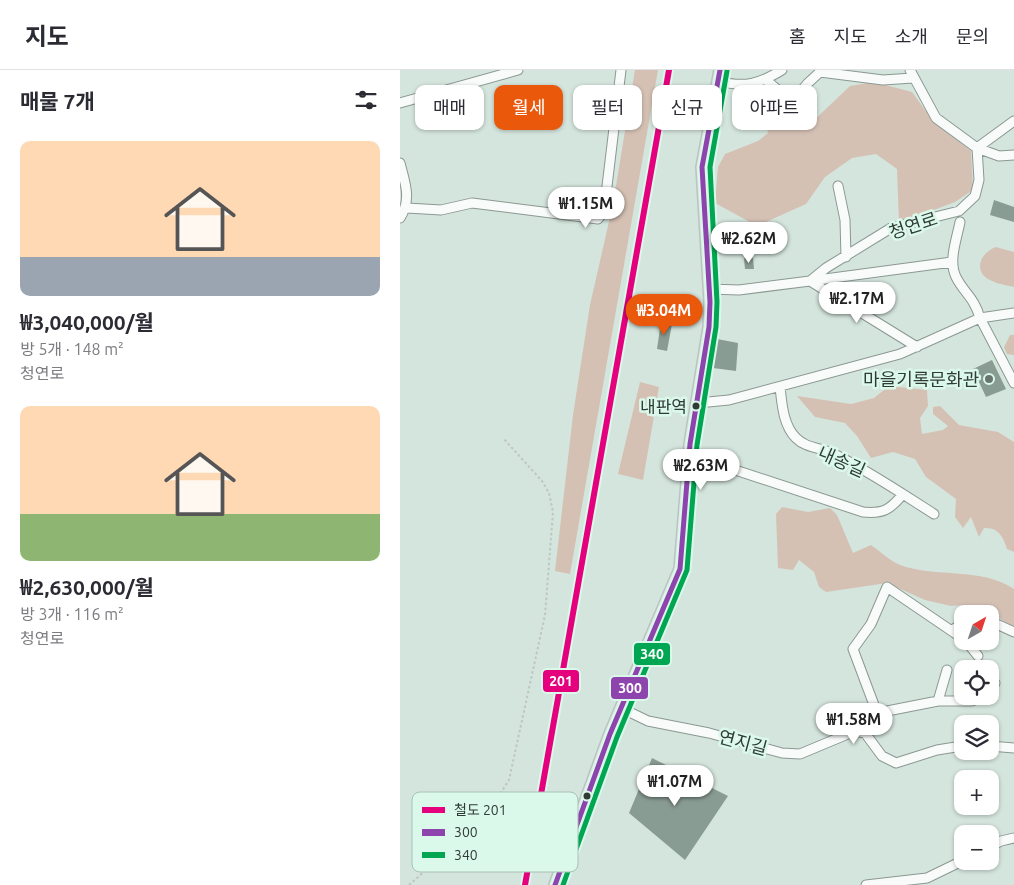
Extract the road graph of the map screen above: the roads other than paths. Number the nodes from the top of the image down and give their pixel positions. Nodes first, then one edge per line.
1 (515, 70) edge
2 (621, 70) edge
3 (782, 70) edge
4 (912, 74) edge
5 (719, 76) edge
6 (766, 80) junction
7 (400, 103) edge
8 (1014, 121) edge
9 (977, 148) junction
10 (1014, 155) edge
11 (400, 163) edge
12 (838, 186) dead end
13 (406, 208) junction
14 (400, 218) edge
15 (960, 222) dead end
16 (846, 257) junction
17 (952, 262) junction
18 (810, 281) junction
19 (709, 289) junction
20 (1014, 313) edge
21 (980, 318) junction
22 (917, 347) junction
23 (1014, 383) edge
24 (780, 387) junction
25 (698, 403) junction
26 (689, 458) junction
27 (903, 494) junction
28 (934, 514) dead end
29 (999, 625) edge
30 (952, 630) edge
31 (1014, 632) edge
32 (973, 650) edge
33 (978, 656) dead end
34 (947, 670) dead end
35 (938, 701) junction
36 (954, 701) edge
37 (622, 708) junction
38 (877, 713) junction
39 (865, 733) junction
40 (954, 747) edge
41 (999, 747) edge
42 (1014, 748) edge
43 (578, 828) edge
44 (1014, 838) edge
45 (999, 842) edge
46 (954, 864) edge
47 (562, 872) edge
48 (557, 885) edge
49 (866, 885) edge

1 - 7 street
2 - 13 street
3 - 6 street
4 - 6 street
4 - 9 street
5 - 6 street
5 - 19 main road
8 - 9 street
9 - 10 street
9 - 16 street, 청연로
11 - 13 street
12 - 16 street
13 - 14 street
15 - 17 street, 청연로
16 - 18 street, 청연로
17 - 18 street, 청연로
17 - 21 street
18 - 19 street, 청연로
18 - 22 street
19 - 25 main road
20 - 21 street
21 - 22 street
21 - 23 street
22 - 24 street
24 - 25 street
24 - 27 street, 내송길
25 - 26 main road
26 - 27 street
26 - 37 main road
27 - 28 street, 내송길
29 - 31 street
30 - 38 street
32 - 33 street
34 - 35 street
35 - 36 street
35 - 38 street
37 - 39 street, 연지길
37 - 43 main road
38 - 39 street
39 - 40 street
41 - 42 street
44 - 45 street
46 - 49 street
47 - 48 main road

